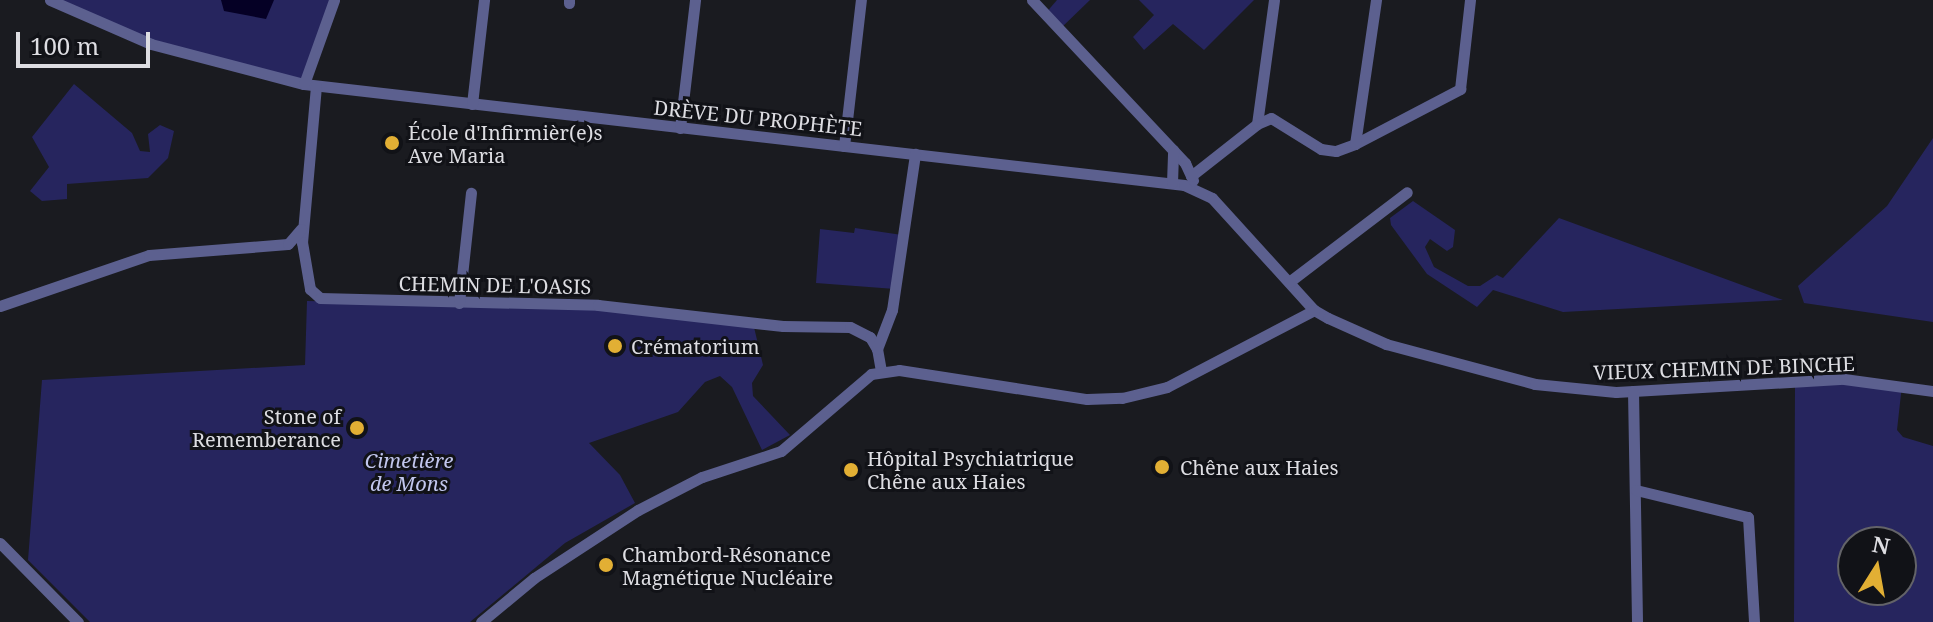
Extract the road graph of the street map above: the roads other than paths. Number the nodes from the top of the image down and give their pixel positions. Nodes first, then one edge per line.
1 (50, 0) edge
2 (334, 0) edge
3 (484, 0) edge
4 (695, 0) edge
5 (861, 0) edge
6 (1032, 0) edge
7 (1274, 0) edge
8 (1376, 0) edge
9 (1470, 0) edge
10 (310, 85) junction
11 (472, 104) junction
12 (1257, 124) junction
13 (680, 128) junction
14 (1355, 144) junction
15 (844, 146) junction
16 (1173, 149) junction
17 (915, 154) junction
18 (1193, 182) junction
19 (1172, 183) junction
20 (1407, 192) dead end
21 (471, 193) dead end
22 (302, 224) junction
23 (1289, 282) junction
24 (459, 303) junction
25 (0, 306) edge
26 (1314, 310) junction
27 (877, 349) junction
28 (881, 371) junction
29 (1633, 391) junction
30 (1933, 391) edge
31 (1636, 490) junction
32 (0, 543) edge
33 (78, 622) edge
34 (481, 622) edge
35 (1637, 622) edge
36 (1754, 622) edge

1 - 10 street, DRÈVE DU PROPHÈTE
2 - 10 street, CHEMIN DE L'OASIS
3 - 11 street
4 - 13 street
5 - 15 street
6 - 16 street, VIEUX CHEMIN DE BINCHE
7 - 12 street
8 - 14 street
9 - 14 street
10 - 11 street, DRÈVE DU PROPHÈTE
10 - 22 street, CHEMIN DE L'OASIS
11 - 13 street, DRÈVE DU PROPHÈTE
12 - 14 street
12 - 18 street
13 - 15 street, DRÈVE DU PROPHÈTE
15 - 17 street, DRÈVE DU PROPHÈTE
16 - 18 street, VIEUX CHEMIN DE BINCHE
16 - 19 street
17 - 19 street, DRÈVE DU PROPHÈTE
17 - 27 street
18 - 19 street, DRÈVE DU PROPHÈTE
18 - 23 street, VIEUX CHEMIN DE BINCHE
20 - 23 street
21 - 24 street
22 - 24 street, CHEMIN DE L'OASIS
22 - 25 street
23 - 26 street, VIEUX CHEMIN DE BINCHE
24 - 27 street, CHEMIN DE L'OASIS
26 - 28 street
26 - 29 street, VIEUX CHEMIN DE BINCHE
27 - 28 street
28 - 34 street
29 - 30 street, VIEUX CHEMIN DE BINCHE
29 - 31 street
31 - 35 street
31 - 36 street
32 - 33 street

